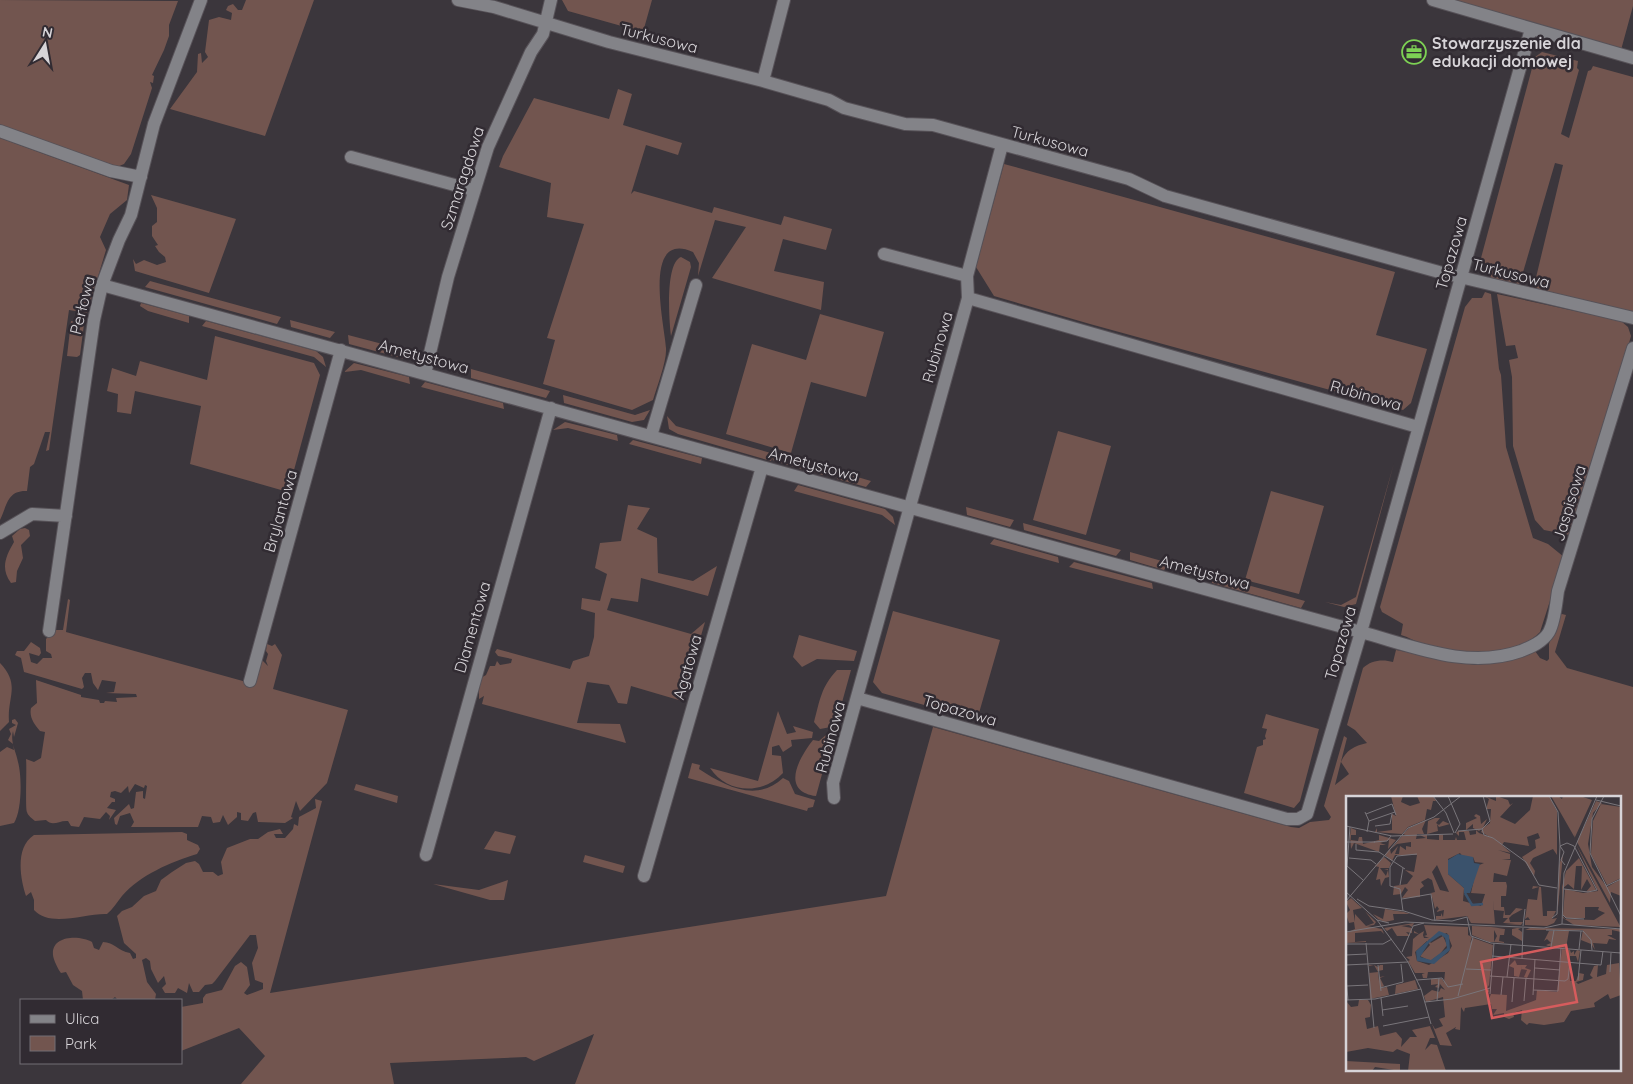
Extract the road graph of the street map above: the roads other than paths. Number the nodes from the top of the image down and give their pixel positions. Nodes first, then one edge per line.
1 (201, 0) edge
2 (458, 0) edge
3 (551, 0) edge
4 (784, 0) edge
5 (1433, 0) edge
6 (544, 23) junction
7 (1531, 29) junction
8 (1633, 58) edge
9 (763, 81) junction
10 (0, 131) edge
11 (1002, 145) junction
12 (351, 157) dead end
13 (141, 177) junction
14 (473, 190) junction
15 (884, 254) dead end
16 (967, 276) junction
17 (1461, 278) junction
18 (102, 285) junction
19 (696, 285) dead end
20 (968, 298) junction
21 (1633, 318) edge
22 (1633, 348) edge
23 (341, 350) junction
24 (425, 374) junction
25 (551, 408) junction
26 (1418, 427) junction
27 (651, 436) junction
28 (762, 466) junction
29 (910, 507) junction
30 (66, 516) junction
31 (0, 533) edge
32 (49, 631) dead end
33 (1361, 632) junction
34 (1518, 652) joint
35 (250, 681) dead end
36 (857, 698) junction
37 (834, 798) dead end
38 (426, 855) dead end
39 (644, 876) dead end

1 - 13 street, Perłowa
2 - 6 street, Turkusowa
3 - 6 street, Szmaragdowa
4 - 9 street
5 - 7 street
6 - 9 street, Turkusowa
6 - 14 street, Szmaragdowa
7 - 8 street
7 - 17 street, Topazowa
9 - 11 street, Turkusowa
10 - 13 street
11 - 16 street
11 - 17 street, Turkusowa
12 - 14 street
13 - 18 street, Perłowa
14 - 24 street, Szmaragdowa
15 - 16 street
16 - 20 street
17 - 21 street, Turkusowa
17 - 26 street, Topazowa
18 - 23 street, Ametystowa
18 - 30 street, Perłowa
19 - 27 street
20 - 26 street, Rubinowa
20 - 29 street, Rubinowa
22 - 34 street, Jaspisowa
23 - 24 street, Ametystowa
23 - 35 street, Brylantowa
24 - 25 street, Ametystowa
25 - 27 street, Ametystowa
25 - 38 street, Diamentowa
26 - 33 street, Topazowa
27 - 28 street, Ametystowa
28 - 29 street, Ametystowa
28 - 39 street, Agatowa
29 - 33 street, Ametystowa
29 - 36 street, Rubinowa
30 - 31 street
30 - 32 street, Perłowa
33 - 34 street, Ametystowa
33 - 36 street, Topazowa
36 - 37 street, Rubinowa

